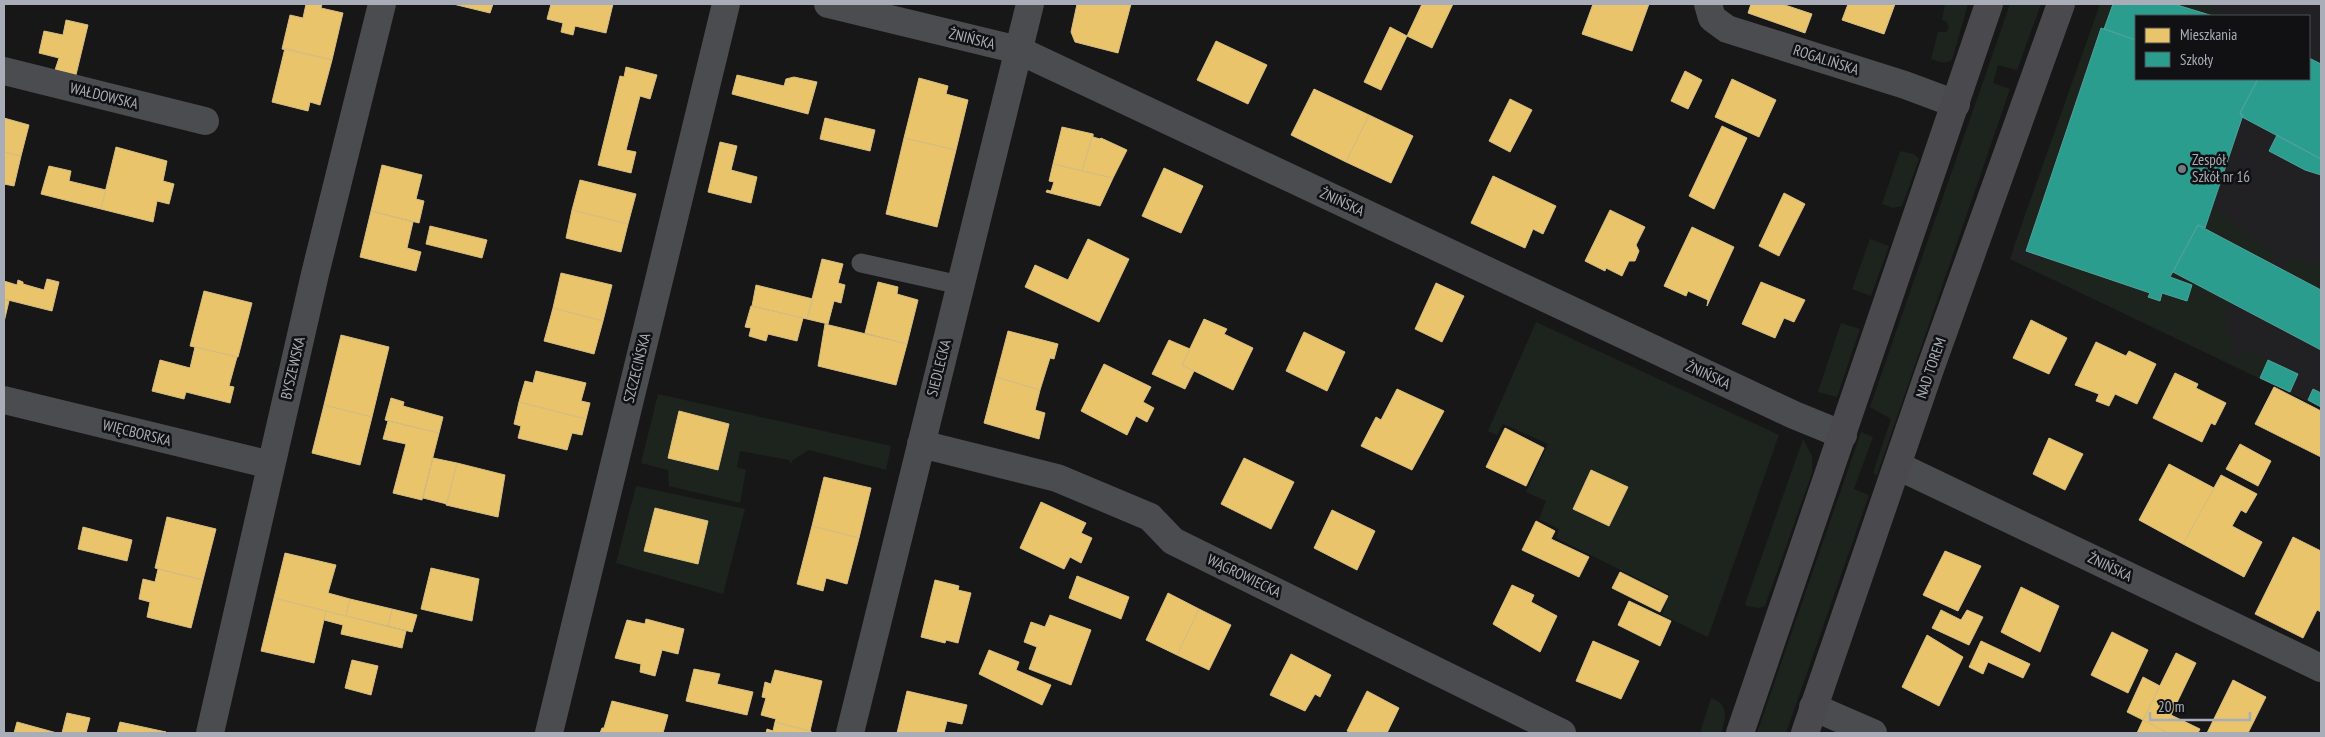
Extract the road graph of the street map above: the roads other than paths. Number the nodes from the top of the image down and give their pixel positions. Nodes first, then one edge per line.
1 (382, 4) edge
2 (726, 4) edge
3 (828, 4) edge
4 (1030, 4) edge
5 (1708, 4) edge
6 (1990, 4) edge
7 (2061, 4) edge
8 (1018, 50) junction
9 (4, 72) edge
10 (1956, 104) junction
11 (205, 121) dead end
12 (861, 263) dead end
13 (960, 285) junction
14 (4, 400) edge
15 (1843, 435) junction
16 (921, 444) junction
17 (271, 465) junction
18 (1898, 466) junction
19 (2321, 668) edge
20 (1813, 707) junction
21 (210, 733) edge
22 (549, 733) edge
23 (850, 733) edge
24 (1562, 733) edge
25 (1740, 733) edge
26 (1805, 733) edge
27 (1873, 733) edge

1 - 17 street, BYSZEWSKA
2 - 22 street, SZCZECIŃSKA
3 - 8 street, ŻNIŃSKA
4 - 8 street, SIEDLECKA
5 - 10 street, ROGALIŃSKA
6 - 10 main road
7 - 18 main road, NAD TOREM
8 - 13 street, SIEDLECKA
8 - 15 street, ŻNIŃSKA
9 - 11 street, WAŁDOWSKA
10 - 15 main road
12 - 13 lane
13 - 16 street, SIEDLECKA
14 - 17 street, WIĘCBORSKA
15 - 25 main road
16 - 23 street, SIEDLECKA
16 - 24 street, WĄGROWIECKA
17 - 21 street, BYSZEWSKA
18 - 19 street, ŻNIŃSKA
18 - 20 main road, NAD TOREM
20 - 26 main road, NAD TOREM
20 - 27 street

